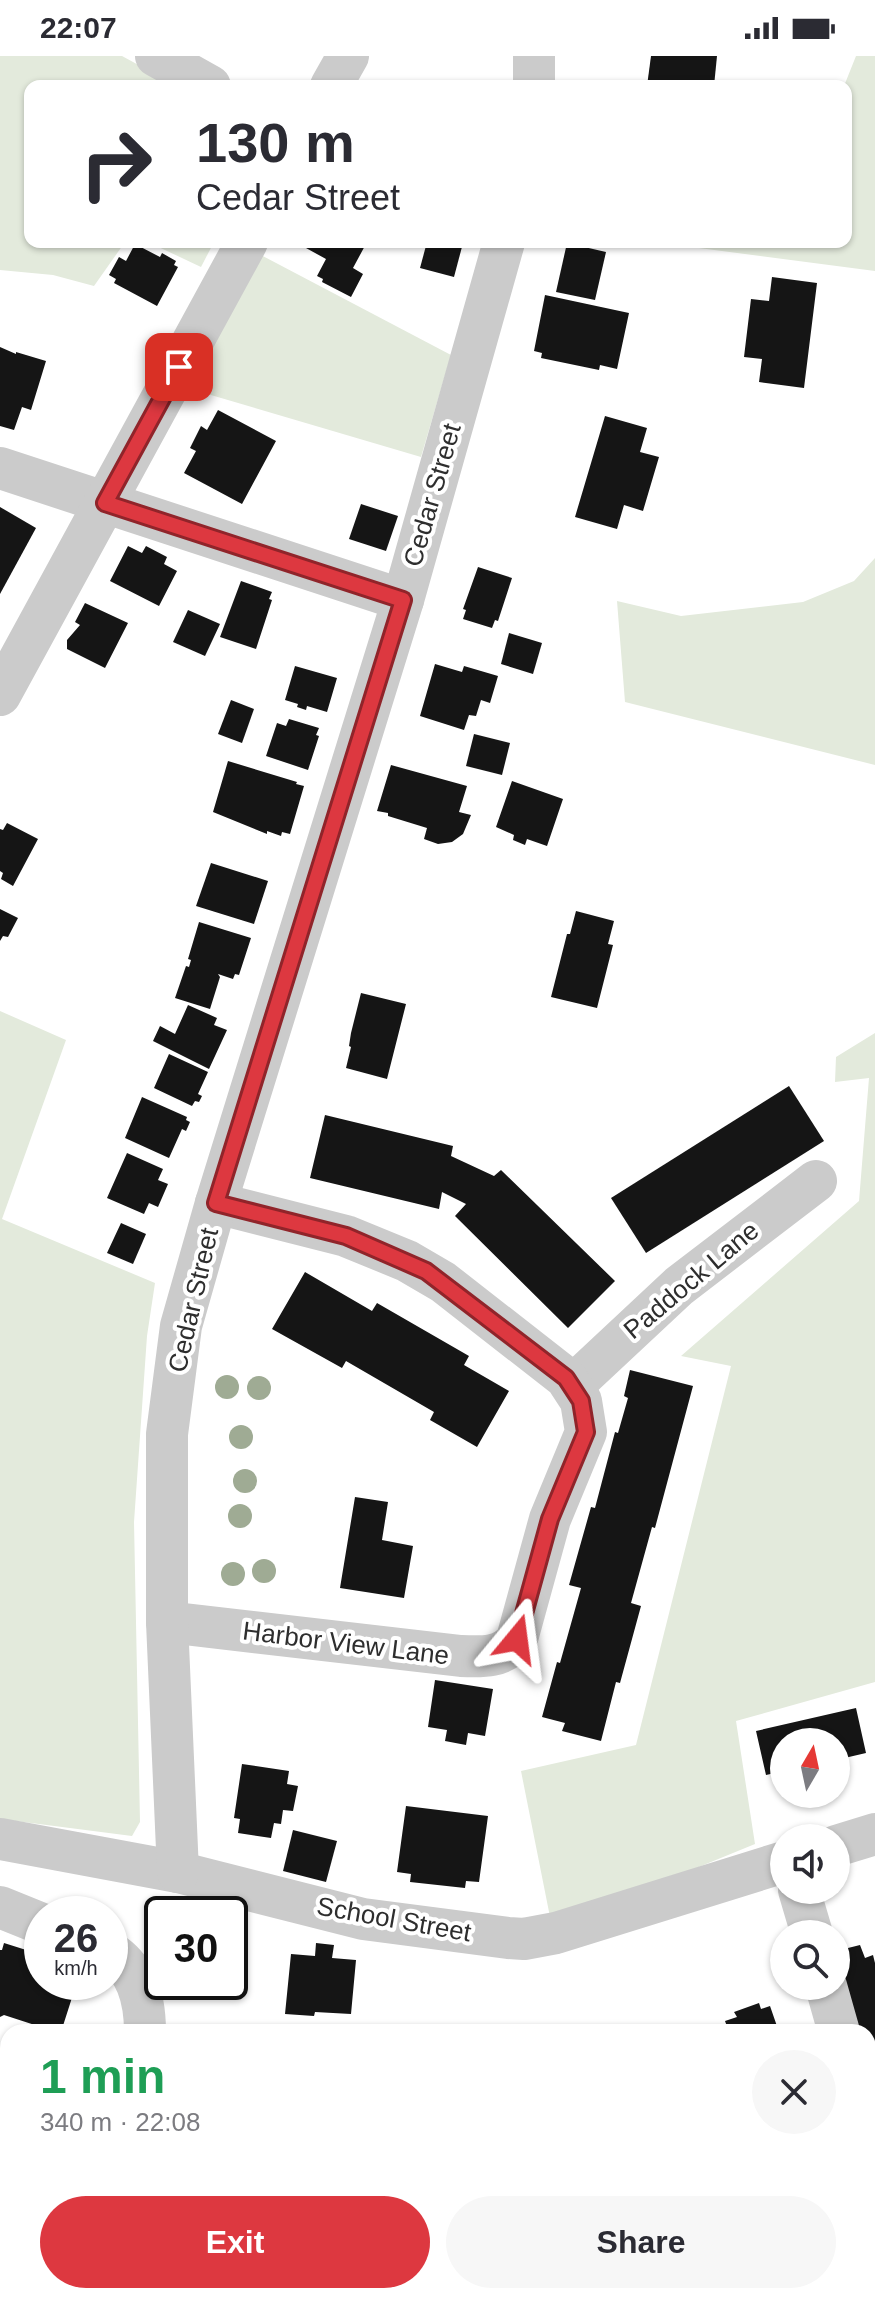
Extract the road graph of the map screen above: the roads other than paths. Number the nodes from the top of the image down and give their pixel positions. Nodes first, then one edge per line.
1 (156, 56) edge
2 (348, 56) edge
3 (534, 56) edge
4 (199, 80) edge
5 (334, 80) edge
6 (534, 80) edge
7 (244, 248) edge
8 (502, 248) edge
9 (0, 468) edge
10 (105, 503) junction
11 (403, 600) junction
12 (0, 695) edge
13 (816, 1181) dead end
14 (216, 1203) junction
15 (572, 1386) junction
16 (167, 1622) junction
17 (875, 1834) edge
18 (0, 1839) edge
19 (850, 1842) edge
20 (770, 1866) edge
21 (178, 1872) junction
22 (0, 1907) edge
23 (24, 1917) edge
24 (128, 1967) edge
25 (830, 2000) edge
26 (144, 2024) edge
27 (837, 2024) edge

1 - 4 street
2 - 5 street
3 - 6 street
7 - 10 street
8 - 11 street, Cedar Street
9 - 10 street
10 - 11 street
10 - 12 street
11 - 14 street, Cedar Street
13 - 15 street, Paddock Lane
14 - 15 street
14 - 16 street, Cedar Street
15 - 16 street, Harbor View Lane
16 - 21 street, Cedar Street
17 - 19 street
18 - 21 street, School Street
20 - 21 street, School Street
22 - 23 street
24 - 26 street
25 - 27 street

